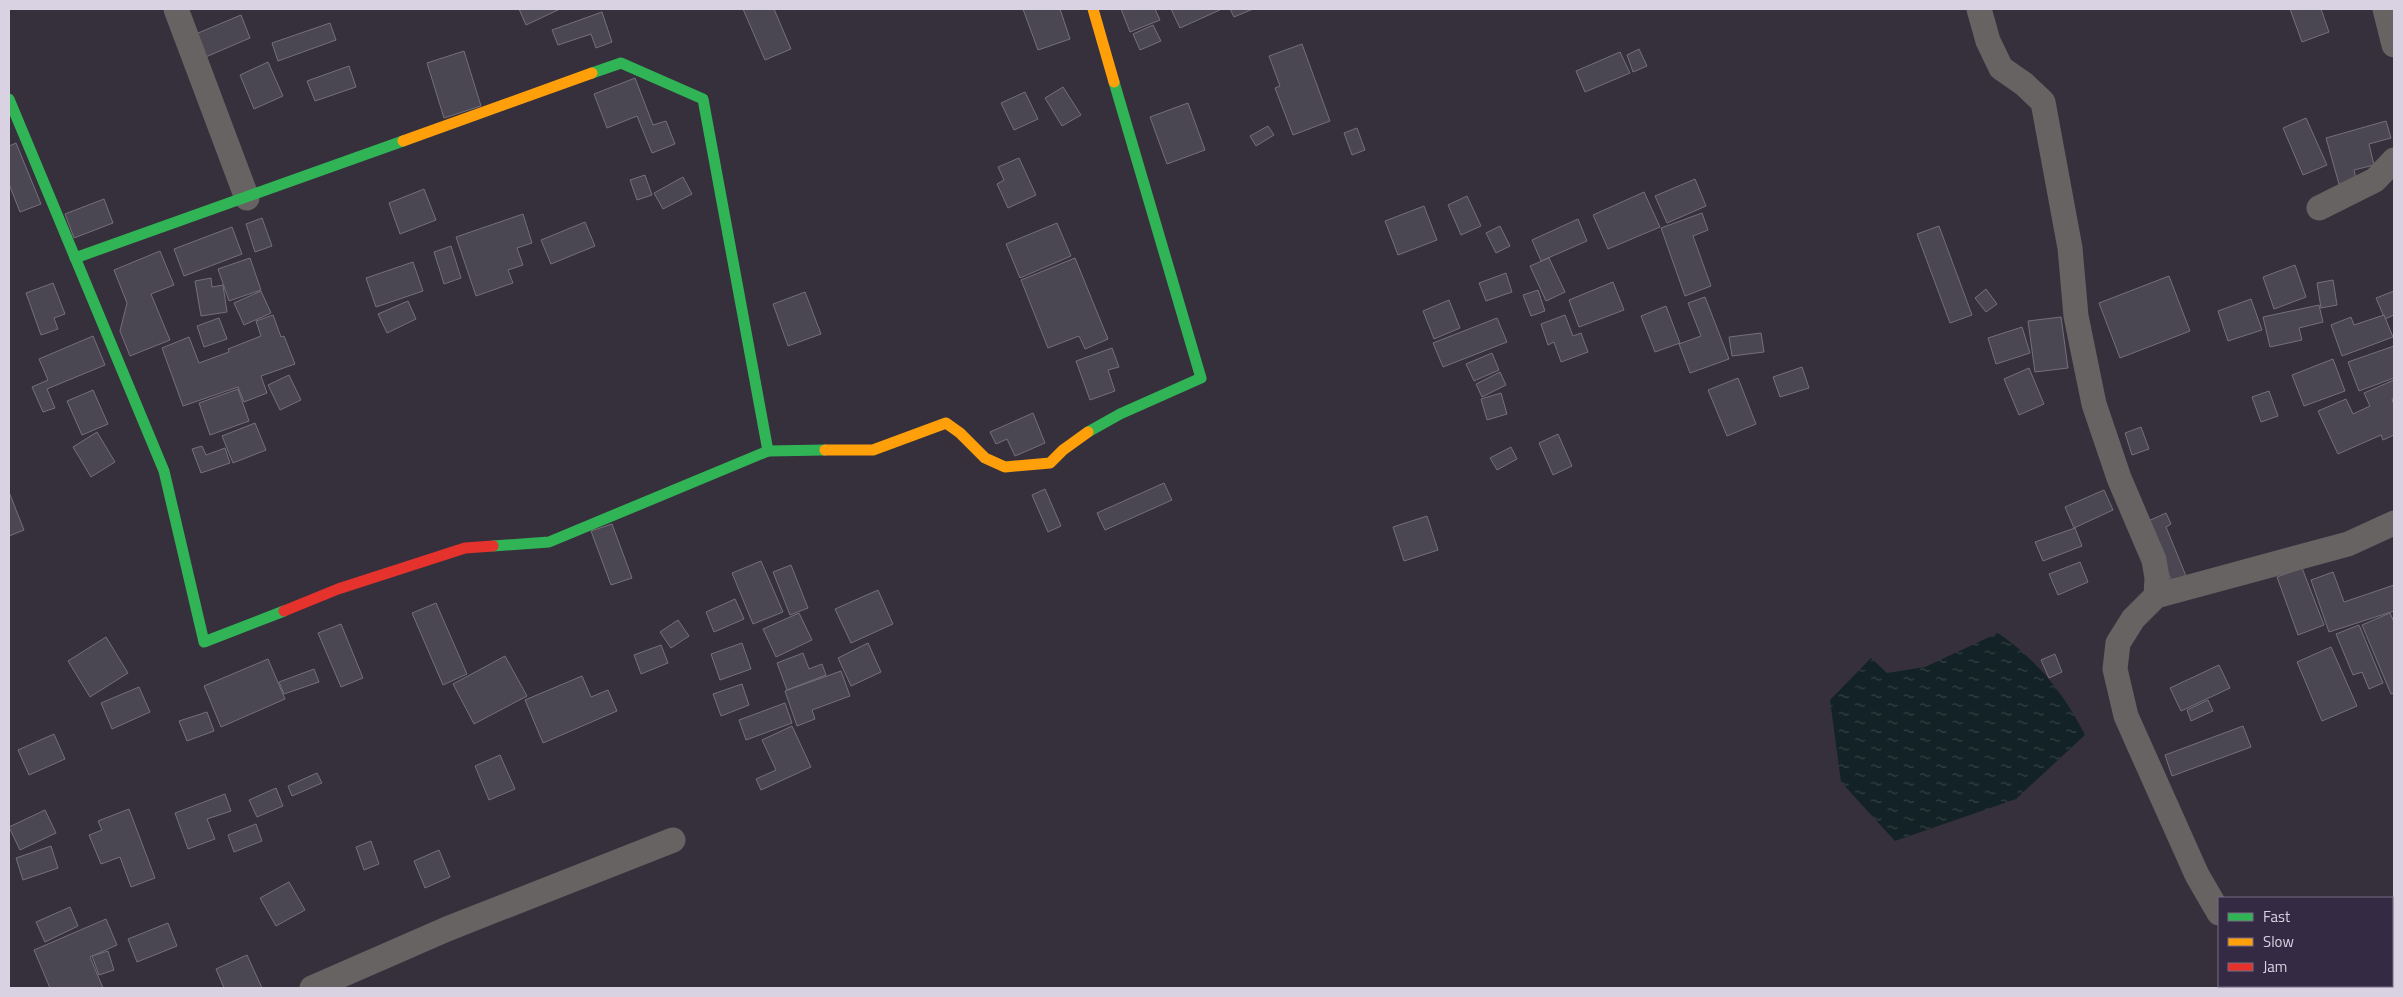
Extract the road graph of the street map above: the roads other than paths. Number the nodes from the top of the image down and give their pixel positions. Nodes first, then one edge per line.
1 (176, 9) edge
2 (1092, 9) edge
3 (1979, 9) edge
4 (2385, 9) edge
5 (2394, 45) edge
6 (9, 99) edge
7 (2394, 160) edge
8 (247, 198) junction
9 (2318, 208) dead end
10 (75, 258) junction
11 (768, 451) junction
12 (2394, 523) edge
13 (2156, 596) junction
14 (674, 840) dead end
15 (2218, 911) edge
16 (312, 988) edge

1 - 8 street
2 - 11 street
3 - 13 street
4 - 5 street
6 - 10 street
7 - 9 street
8 - 10 street
8 - 11 street
10 - 11 street
12 - 13 street
13 - 15 street
14 - 16 street

